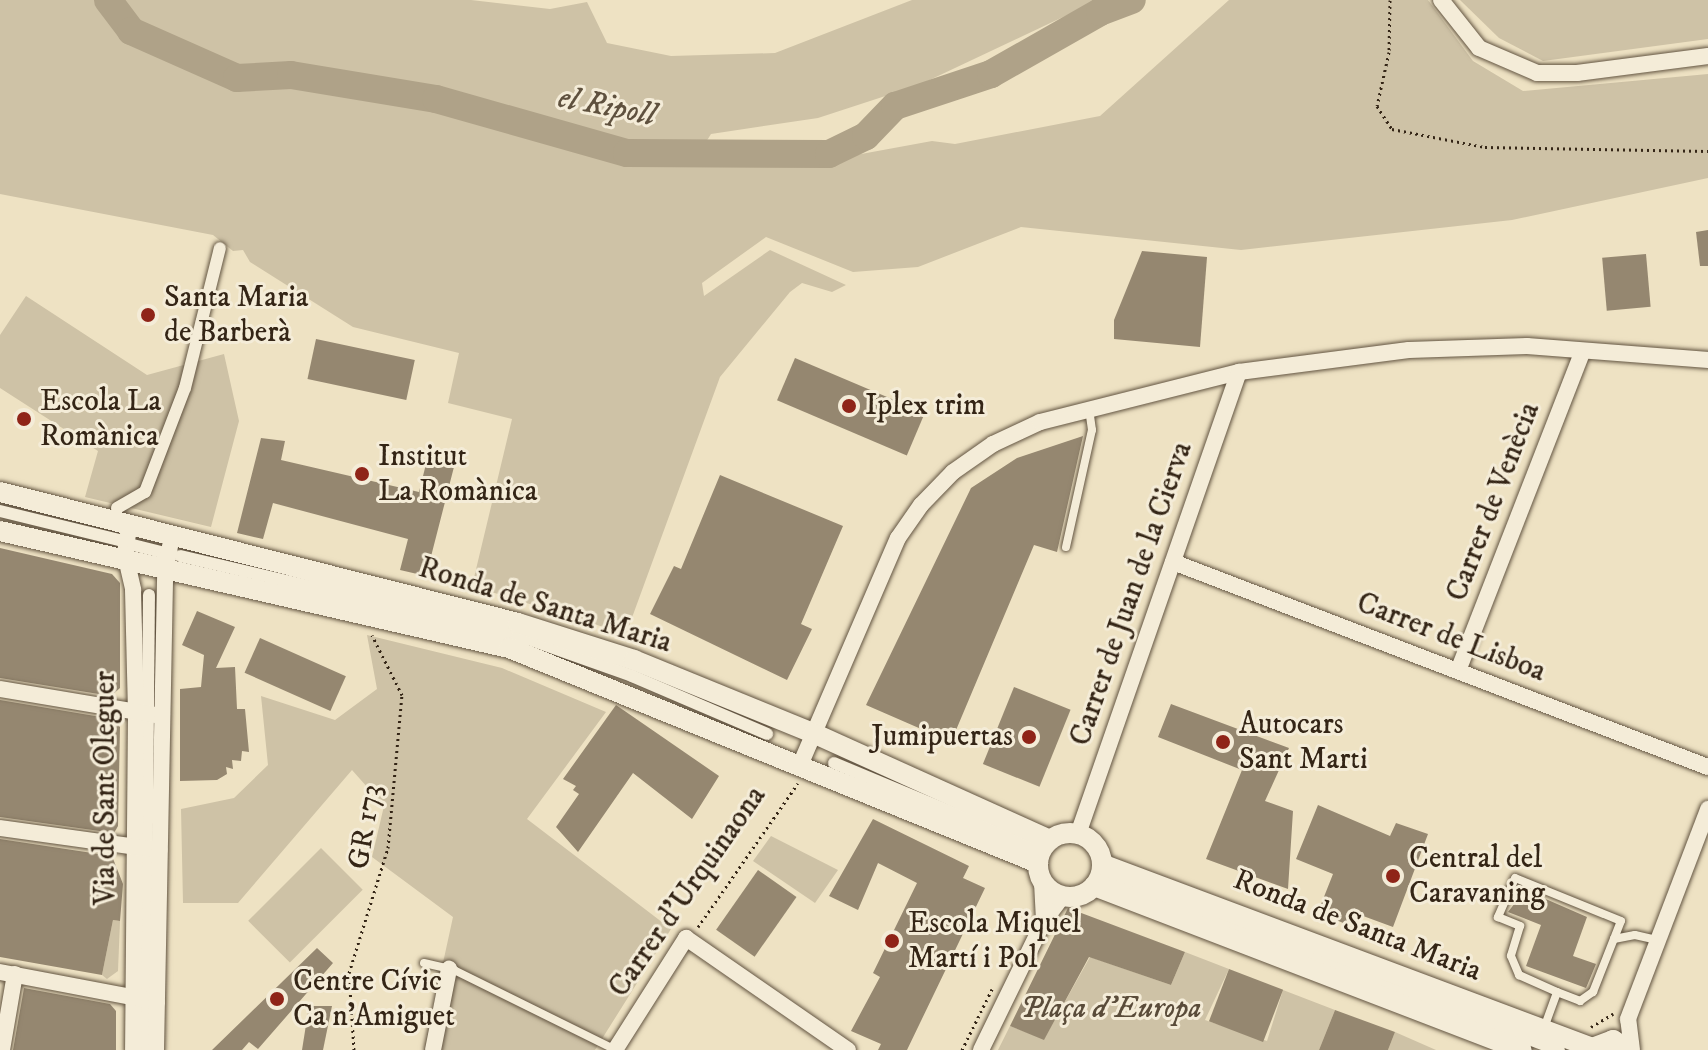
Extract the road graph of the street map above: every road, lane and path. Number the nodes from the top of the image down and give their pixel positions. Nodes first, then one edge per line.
1 (1390, 0) edge
2 (1441, 0) edge
3 (1708, 56) edge
4 (1708, 151) edge
5 (220, 248) dead end
6 (1582, 353) junction
7 (1708, 360) edge
8 (1239, 372) junction
9 (1089, 409) junction
10 (0, 492) edge
11 (117, 508) dead end
12 (0, 511) edge
13 (0, 531) edge
14 (127, 543) junction
15 (1066, 547) dead end
16 (170, 555) junction
17 (1173, 562) junction
18 (149, 595) dead end
19 (363, 616) junction
20 (1458, 671) junction
21 (0, 689) edge
22 (149, 715) junction
23 (813, 733) junction
24 (767, 734) dead end
25 (801, 763) junction
26 (834, 763) dead end
27 (1708, 767) edge
28 (1708, 809) edge
29 (0, 828) edge
30 (1078, 834) junction
31 (146, 850) junction
32 (1043, 859) junction
33 (1099, 875) junction
34 (1063, 896) junction
35 (1044, 921) junction
36 (686, 938) junction
37 (1614, 939) junction
38 (1656, 940) junction
39 (424, 963) dead end
40 (449, 969) junction
41 (7, 973) edge
42 (996, 979) dead end
43 (1557, 992) junction
44 (146, 1000) junction
45 (1620, 1017) junction
46 (1544, 1029) junction
47 (1592, 1041) edge
48 (613, 1049) edge
49 (2, 1050) edge
50 (133, 1050) edge
51 (145, 1050) edge
52 (156, 1050) edge
53 (354, 1050) edge
54 (433, 1050) edge
55 (848, 1050) edge
56 (962, 1050) edge
57 (981, 1050) edge
58 (1522, 1050) edge
59 (1559, 1050) edge
60 (1630, 1050) edge

1 - 4 path
2 - 3 street
5 - 11 street
6 - 7 street
6 - 8 street
6 - 20 street, Carrer de Venècia
8 - 9 street
8 - 17 street, Carrer de Juan de la Cierva
9 - 15 lane
9 - 23 street
10 - 14 street, Ronda de Santa Maria
12 - 14 street
13 - 14 street, Ronda de Santa Maria
14 - 16 street, Ronda de Santa Maria
14 - 16 street, Ronda de Santa Maria
14 - 22 street, Via de Sant Oleguer
16 - 19 street, Ronda de Santa Maria
16 - 22 street, Via de Sant Oleguer
16 - 23 street, Ronda de Santa Maria
16 - 24 street, Ronda de Santa Maria
17 - 20 street, Carrer de Lisboa
17 - 30 street, Carrer de Juan de la Cierva
18 - 22 street, Via de Sant Oleguer
19 - 25 street, Ronda de Santa Maria
19 - 53 path, GR 173
20 - 27 street, Carrer de Lisboa
21 - 22 street
22 - 31 street, Via de Sant Oleguer
22 - 31 street, Via de Sant Oleguer
23 - 25 street
23 - 32 street, Ronda de Santa Maria
25 - 32 street, Ronda de Santa Maria
25 - 36 path, Carrer d'Urquinaona
26 - 32 street
28 - 38 street
29 - 31 street
30 - 32 street
30 - 33 street
31 - 44 street, Via de Sant Oleguer
31 - 44 street, Via de Sant Oleguer
32 - 34 street
32 - 35 street
33 - 34 street
33 - 46 street, Ronda de Santa Maria
33 - 58 street, Ronda de Santa Maria
33 - 59 street, Ronda de Santa Maria
34 - 35 street
35 - 57 street
36 - 48 street, Carrer d'Urquinaona
36 - 55 street
37 - 38 lane
37 - 43 lane
37 - 43 lane
38 - 45 street
39 - 40 lane
40 - 48 lane
40 - 54 street
41 - 44 street
41 - 49 street
42 - 56 path
43 - 46 lane
44 - 50 street, Via de Sant Oleguer
44 - 51 street, Via de Sant Oleguer
44 - 52 street, Via de Sant Oleguer
45 - 47 street
45 - 47 path
45 - 60 street
46 - 47 street, Ronda de Santa Maria
47 - 60 street, Ronda de Santa Maria

